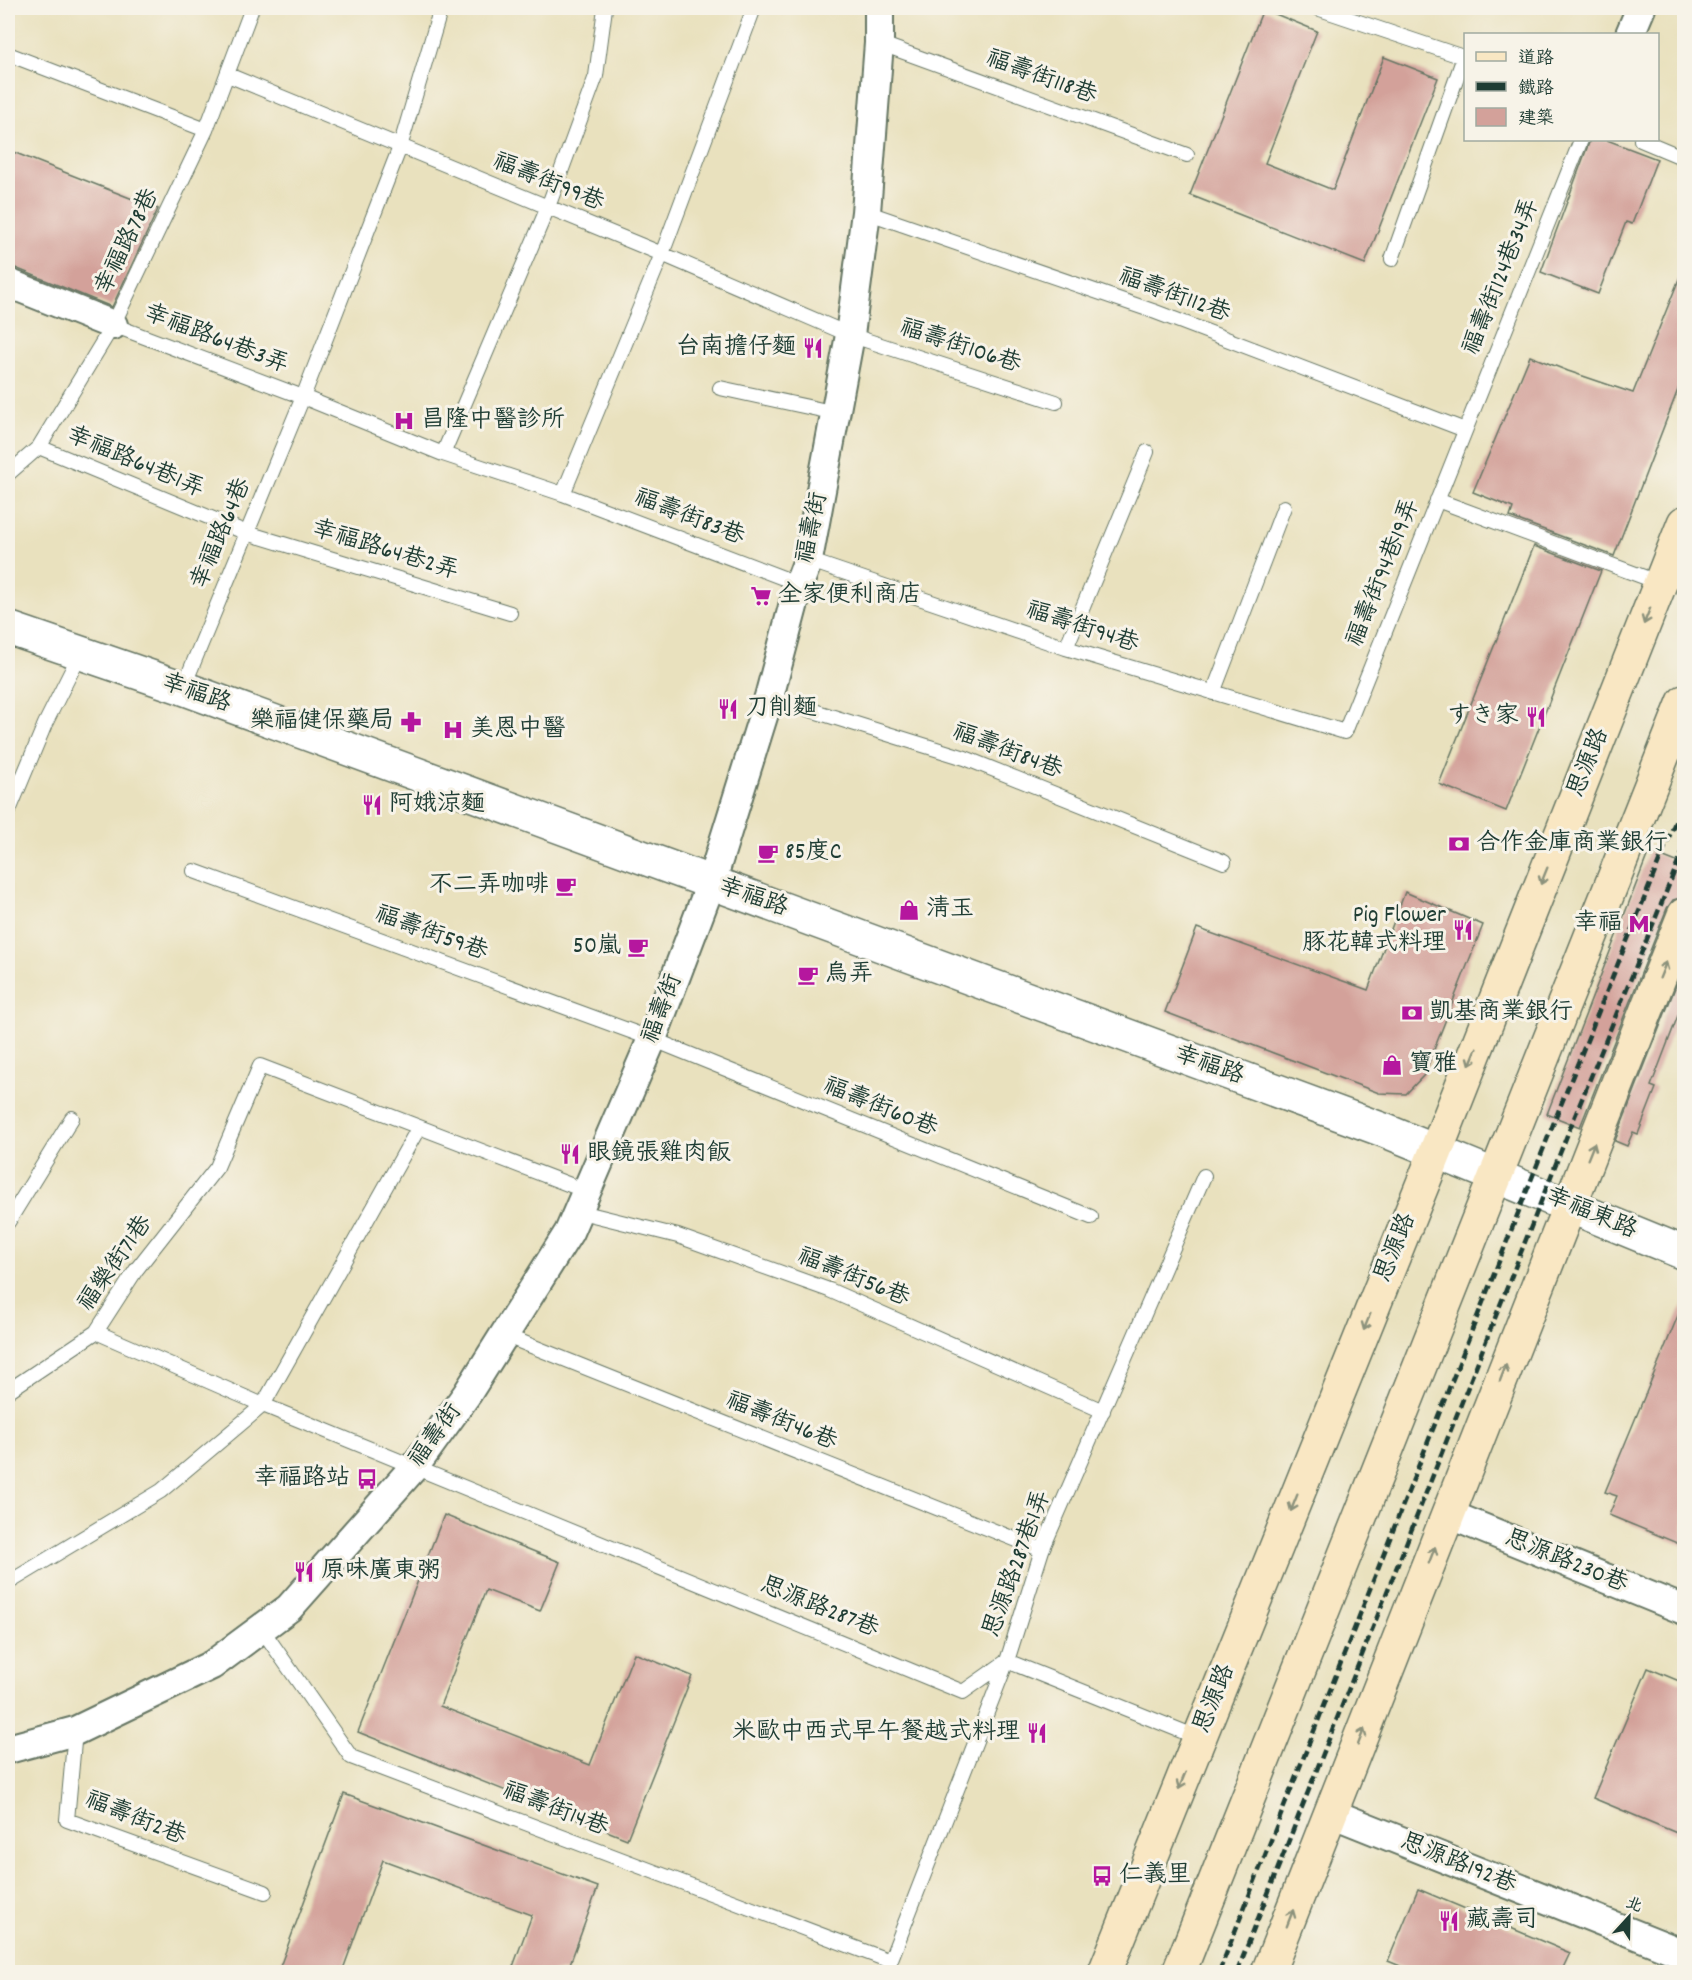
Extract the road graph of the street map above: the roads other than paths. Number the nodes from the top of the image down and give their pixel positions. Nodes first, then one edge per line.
1 (252, 8) edge
2 (441, 8) edge
3 (605, 8) edge
4 (754, 8) edge
5 (879, 8) edge
6 (1317, 8) edge
7 (1641, 8) edge
8 (1630, 33) edge
9 (879, 43) junction
10 (8, 54) edge
11 (1464, 58) edge
12 (1464, 61) edge
13 (228, 75) junction
14 (206, 130) junction
15 (1581, 141) edge
16 (1643, 141) edge
17 (400, 147) junction
18 (1188, 155) dead end
19 (1684, 158) edge
20 (548, 207) junction
21 (866, 212) junction
22 (662, 254) junction
23 (1392, 259) dead end
24 (8, 283) edge
25 (113, 325) junction
26 (850, 335) junction
27 (720, 388) dead end
28 (303, 397) junction
29 (1056, 402) dead end
30 (836, 413) junction
31 (1465, 430) junction
32 (39, 447) junction
33 (1147, 452) dead end
34 (443, 454) junction
35 (8, 474) edge
36 (563, 494) junction
37 (1437, 500) junction
38 (1284, 507) dead end
39 (1684, 523) edge
40 (247, 534) junction
41 (804, 572) junction
42 (1660, 583) junction
43 (510, 613) dead end
44 (8, 628) edge
45 (1066, 648) junction
46 (80, 654) junction
47 (183, 688) junction
48 (1213, 693) junction
49 (769, 697) junction
50 (1684, 702) edge
51 (1345, 732) joint
52 (8, 813) edge
53 (1224, 861) dead end
54 (194, 871) dead end
55 (711, 883) junction
56 (1684, 915) edge
57 (652, 1039) junction
58 (72, 1119) dead end
59 (419, 1127) junction
60 (1436, 1151) junction
61 (1497, 1175) junction
62 (1204, 1176) dead end
63 (582, 1201) junction
64 (1569, 1205) junction
65 (1091, 1217) dead end
66 (8, 1222) edge
67 (1684, 1253) edge
68 (96, 1332) junction
69 (504, 1335) junction
70 (8, 1391) edge
71 (263, 1405) junction
72 (1103, 1411) junction
73 (415, 1466) junction
74 (1448, 1514) junction
75 (1042, 1550) junction
76 (8, 1583) edge
77 (1684, 1610) edge
78 (261, 1628) junction
79 (1007, 1661) junction
80 (75, 1731) junction
81 (1199, 1738) junction
82 (8, 1749) edge
83 (1331, 1813) junction
84 (266, 1892) dead end
85 (1684, 1954) edge
86 (888, 1967) edge
87 (1105, 1972) edge
88 (1179, 1972) edge
89 (1269, 1972) edge

1 - 13 lane, 幸福路78巷
2 - 17 lane, 幸福路64巷
3 - 20 lane
4 - 22 lane
5 - 9 street, 福壽街
6 - 11 lane
7 - 8 street
9 - 18 lane, 福壽街118巷
9 - 21 street, 福壽街
10 - 14 lane
12 - 23 lane
13 - 14 lane, 幸福路78巷
13 - 17 lane, 福壽街99巷
14 - 25 lane, 幸福路78巷
15 - 31 lane, 福壽街124巷34弄
16 - 19 lane
17 - 20 lane, 福壽街99巷
17 - 28 lane, 幸福路64巷
20 - 22 lane, 福壽街99巷
20 - 34 lane
21 - 26 street, 福壽街
21 - 31 lane, 福壽街112巷
22 - 26 lane, 福壽街99巷
22 - 36 lane
24 - 25 street
25 - 28 lane, 幸福路64巷3弄
25 - 32 lane, 幸福路78巷
26 - 29 lane, 福壽街106巷
26 - 30 street, 福壽街
27 - 30 lane
28 - 34 lane, 幸福路64巷3弄
28 - 40 lane, 幸福路64巷
30 - 41 street, 福壽街
31 - 37 lane, 福壽街94巷19弄
32 - 35 lane, 幸福路78巷
32 - 40 lane, 幸福路64巷1弄
33 - 45 lane
34 - 36 lane, 福壽街83巷
36 - 41 lane, 福壽街83巷
37 - 42 lane
37 - 51 lane, 福壽街94巷19弄
38 - 48 lane
39 - 42 main road, 思源路
40 - 43 lane, 幸福路64巷2弄
40 - 47 lane, 幸福路64巷
41 - 45 lane, 福壽街94巷
41 - 49 street, 福壽街
42 -> 60 main road, 思源路
44 - 46 street, 幸福路
45 - 48 lane, 福壽街94巷
46 - 47 street, 幸福路
46 - 52 lane
47 - 55 street, 幸福路
48 - 51 lane, 福壽街94巷
49 - 53 lane, 福壽街84巷
49 - 55 street, 福壽街
50 - 61 main road
54 - 57 lane, 福壽街59巷
55 - 57 street, 福壽街
55 - 60 street, 幸福路
64 -> 56 main road
57 - 63 street, 福壽街
57 - 65 lane, 福壽街60巷
58 - 66 lane
59 - 63 lane, 福壽街56巷
59 - 68 lane, 福樂街71巷
59 - 71 lane
60 - 61 street, 幸福路
60 -> 81 main road, 思源路
61 - 64 street, 幸福東路
61 - 88 main road
62 - 72 lane, 思源路287巷1弄
63 - 69 street, 福壽街
63 - 72 lane, 福壽街56巷
64 - 67 street, 幸福東路
74 -> 64 main road
68 - 70 lane, 福樂街71巷
68 - 71 lane
69 - 73 street, 福壽街
69 - 75 lane, 福壽街46巷
71 - 73 lane
71 - 76 lane
72 - 75 lane, 思源路287巷1弄
73 - 78 street, 福壽街
73 - 79 lane, 思源路287巷
74 - 77 street, 思源路230巷
83 -> 74 main road
75 - 79 lane, 思源路287巷1弄
78 - 80 street, 福壽街
78 - 86 lane, 福壽街14巷
79 - 81 lane
79 - 86 lane, 思源路287巷1弄
80 - 82 street, 福壽街
80 - 84 lane, 福壽街2巷
81 -> 87 main road, 思源路
83 - 85 street, 思源路192巷
89 -> 83 main road

